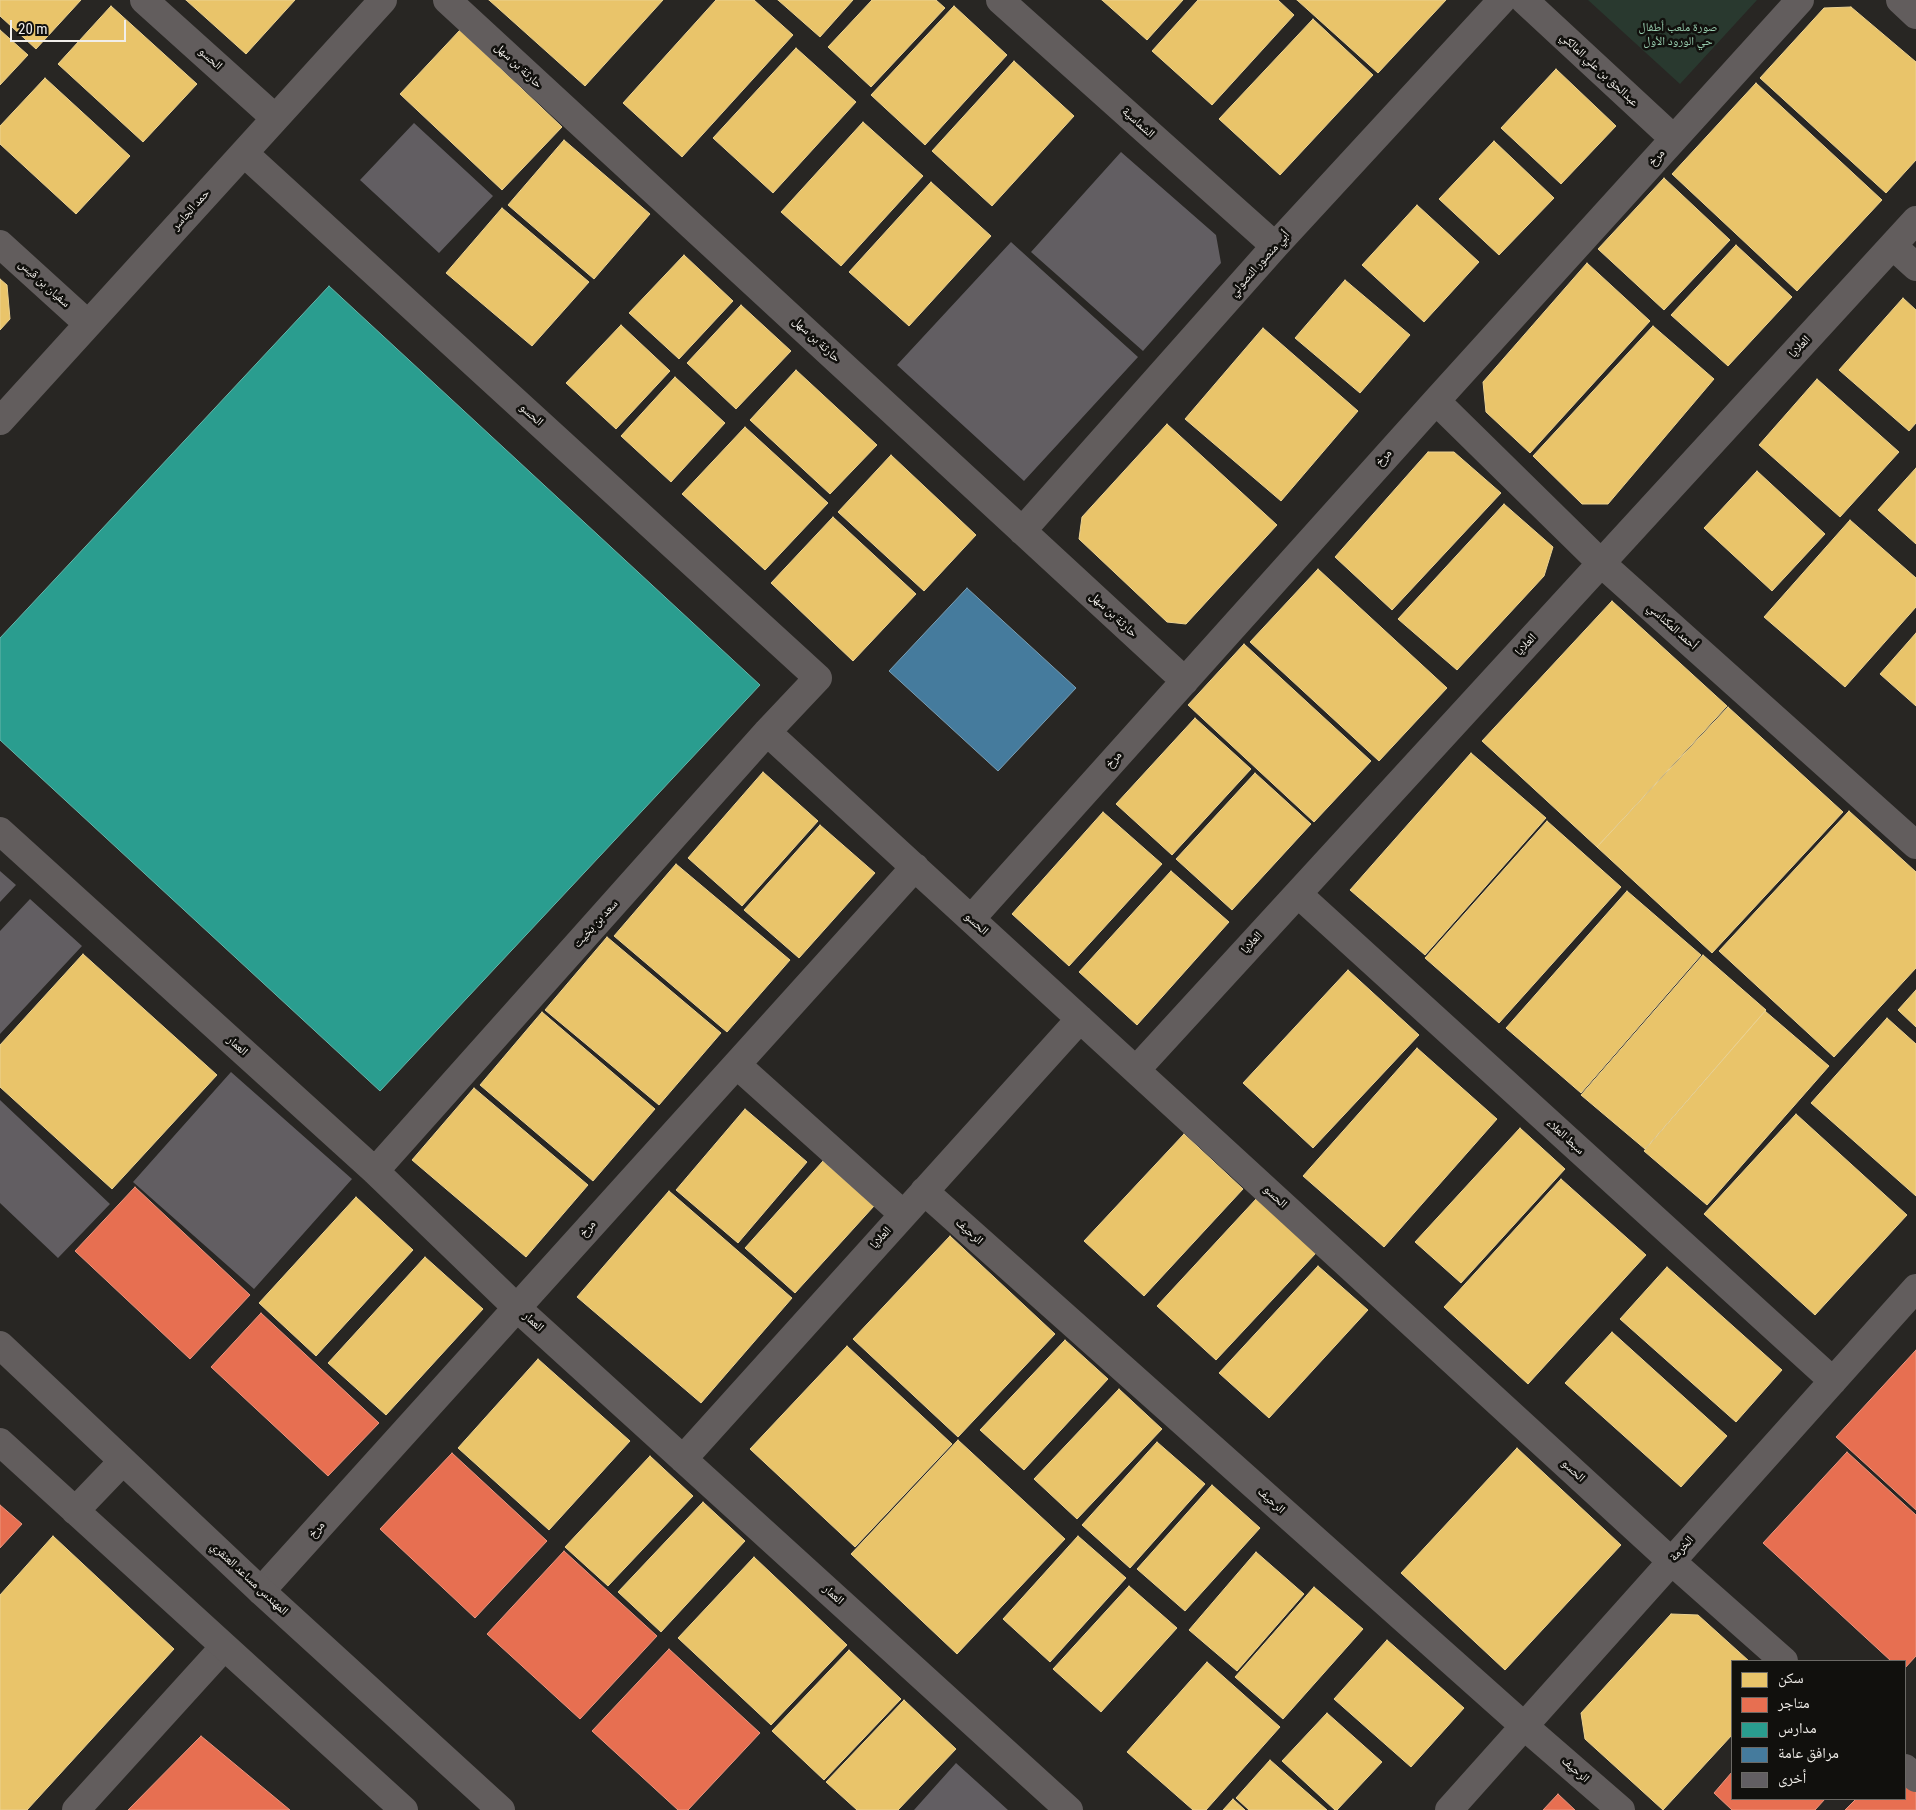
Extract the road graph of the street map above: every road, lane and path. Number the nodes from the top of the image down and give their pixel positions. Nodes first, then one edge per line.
1 (144, 0) edge
2 (383, 0) edge
3 (447, 0) edge
4 (1000, 0) edge
5 (1502, 0) edge
6 (1524, 0) edge
7 (1800, 0) edge
8 (1900, 0) edge
9 (1916, 15) edge
10 (275, 118) junction
11 (1674, 139) junction
12 (244, 153) junction
13 (1916, 220) edge
14 (0, 244) edge
15 (1275, 246) junction
16 (1893, 246) junction
17 (1916, 267) edge
18 (88, 324) junction
19 (1436, 401) junction
20 (0, 421) edge
21 (1022, 531) junction
22 (1601, 563) junction
23 (818, 678) joint
24 (1184, 681) junction
25 (767, 732) junction
26 (0, 831) edge
27 (1916, 845) edge
28 (914, 867) junction
29 (1298, 894) junction
30 (971, 919) junction
31 (1080, 1019) junction
32 (737, 1065) junction
33 (1136, 1070) junction
34 (375, 1170) junction
35 (924, 1191) junction
36 (903, 1214) junction
37 (1916, 1288) edge
38 (517, 1308) junction
39 (0, 1345) edge
40 (1833, 1381) junction
41 (0, 1442) edge
42 (683, 1459) junction
43 (123, 1461) junction
44 (75, 1510) junction
45 (1672, 1561) junction
46 (261, 1591) junction
47 (224, 1646) junction
48 (1783, 1660) edge
49 (1524, 1726) junction
50 (1906, 1769) edge
51 (1916, 1778) edge
52 (76, 1810) edge
53 (404, 1810) edge
54 (501, 1810) edge
55 (1070, 1810) edge
56 (1449, 1810) edge
57 (1621, 1810) edge

1 - 10 street, الحسو
2 - 10 street, حمد الجاسر
3 - 21 street, حارثة بن سهل
4 - 15 street, الشماسية
5 - 15 street, أبي منصور النصولي
6 - 11 street, عبدالحق بن علي المالكي
7 - 11 street, مرخ
8 - 9 street
10 - 12 street, حمد الجاسر
11 - 19 street, مرخ
12 - 18 street, حمد الجاسر
12 - 23 street, الحسو
13 - 16 street, العلايا
14 - 18 street, سفيان بن قيس
15 - 21 street, أبي منصور النصولي
16 - 17 street
16 - 22 street, العلايا
18 - 20 street, حمد الجاسر
19 - 22 street, أحمد المكناسي
19 - 24 street, مرخ
21 - 24 street, حارثة بن سهل
22 - 27 street, أحمد المكناسي
22 - 29 street, العلايا
23 - 25 street, سعد بن بخيت
24 - 30 street, مرخ
25 - 28 street, الحسو
25 - 34 street, سعد بن بخيت
26 - 34 street, العمار
28 - 30 street, الحسو
28 - 32 street, مرخ
29 - 33 street, العلايا
29 - 40 street, سبط العلاء
30 - 31 street, الحسو
31 - 33 street, الحسو
31 - 35 street, العلايا
32 - 36 street
32 - 38 street, مرخ
33 - 45 street, الحسو
34 - 38 street, العمار
35 - 36 street, العلايا
35 - 49 street, الرحيف
36 - 42 street, العلايا
37 - 40 street, الخرمة
38 - 42 street, العمار
38 - 46 street, مرخ
39 - 43 street, المهندس مساعد العنقري
40 - 45 street, الخرمة
41 - 44 street
42 - 55 street, العمار
43 - 44 street
43 - 46 street, المهندس مساعد العنقري
44 - 47 street
45 - 48 street, الحسو
45 - 49 street, الخرمة
46 - 54 street, المهندس مساعد العنقري
47 - 52 street
47 - 53 street
49 - 56 street, الخرمة
49 - 57 street, الرحيف
50 - 51 street

